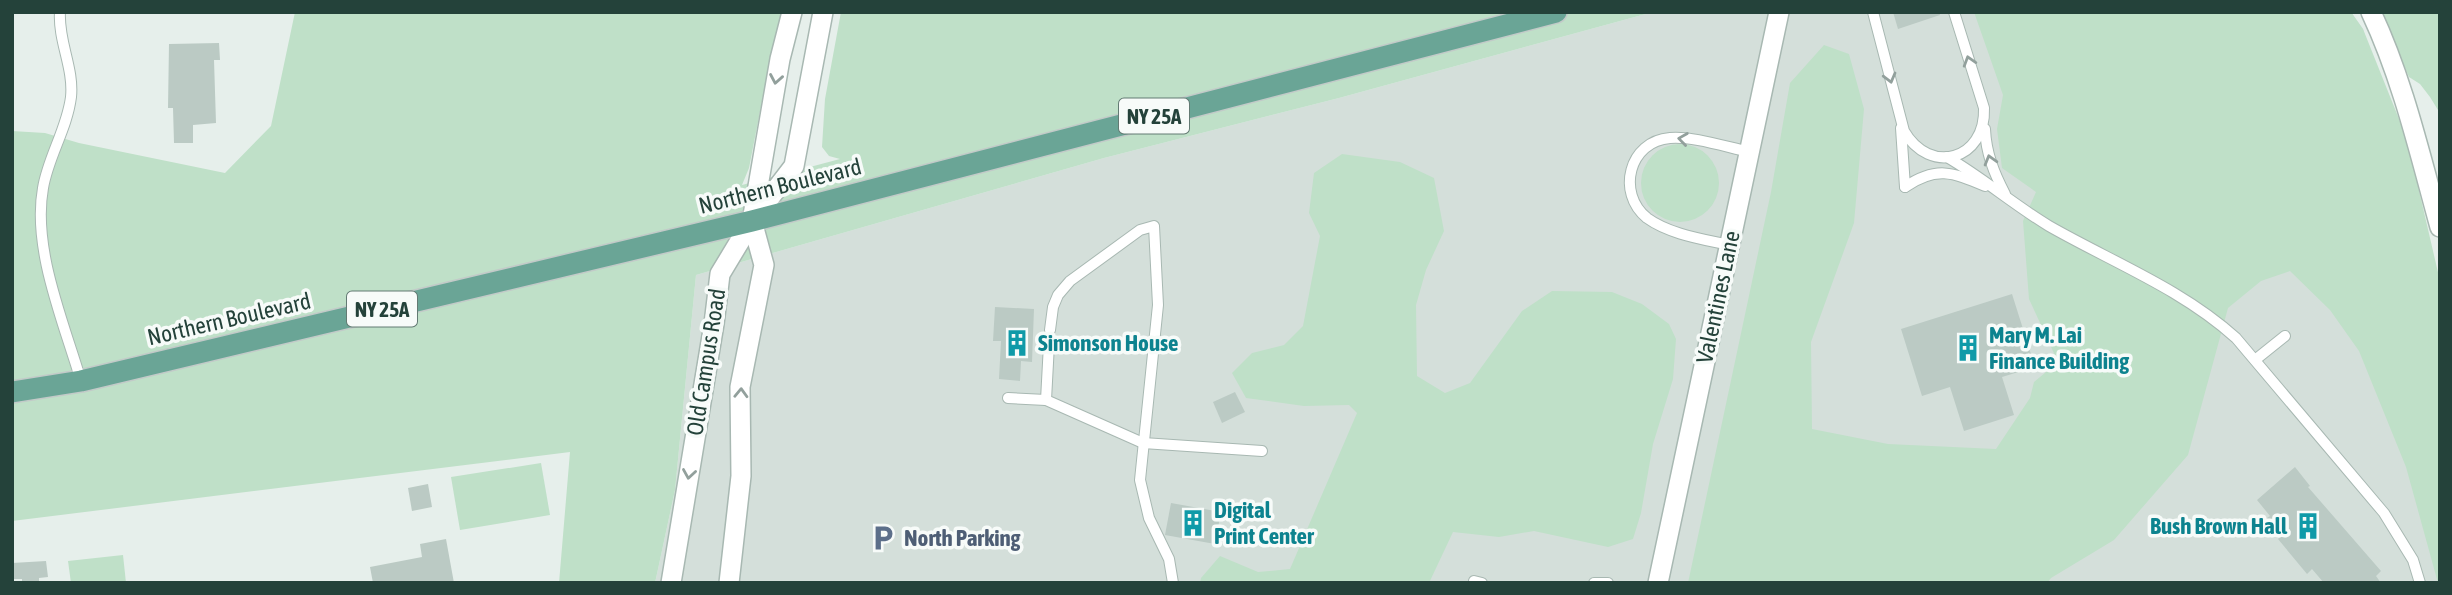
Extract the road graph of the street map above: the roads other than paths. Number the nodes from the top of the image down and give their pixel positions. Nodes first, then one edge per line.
1 (60, 12) edge
2 (792, 12) edge
3 (823, 12) edge
4 (1556, 12) edge
5 (1779, 12) edge
6 (1873, 12) edge
7 (1954, 12) edge
8 (2371, 12) edge
9 (1900, 117) junction
10 (1985, 122) junction
11 (1750, 152) junction
12 (1947, 158) junction
13 (2005, 195) junction
14 (751, 221) junction
15 (2440, 228) edge
16 (1728, 245) junction
17 (1050, 330) dead end
18 (2285, 336) dead end
19 (1049, 344) dead end
20 (2255, 360) junction
21 (81, 381) junction
22 (12, 392) edge
23 (1008, 398) dead end
24 (1046, 400) junction
25 (1143, 443) junction
26 (1262, 451) dead end
27 (671, 583) edge
28 (729, 583) edge
29 (1173, 583) edge
30 (1594, 583) edge
31 (1608, 583) edge
32 (1658, 583) edge
33 (2420, 583) edge

1 - 21 lane
2 -> 14 street
3 - 14 street
4 - 14 main road, Northern Boulevard / NY 25A
5 - 11 street, Valentines Lane
6 -> 9 lane
10 -> 7 lane
8 - 15 street
9 - 12 lane
9 - 13 lane
10 - 12 lane
13 -> 10 lane
11 - 16 street, Valentines Lane
11 -> 16 lane
12 - 13 lane
13 - 20 lane
14 - 21 main road, Northern Boulevard / NY 25A
14 -> 27 street, Old Campus Road
28 -> 14 street, Old Campus Road
16 - 32 street, Valentines Lane
17 - 25 lane
18 - 20 lane
19 - 24 lane
20 - 33 lane
21 - 22 main road, Northern Boulevard / NY 25A
23 - 24 lane
24 - 25 lane
25 - 26 lane
25 - 29 lane
30 - 31 lane

